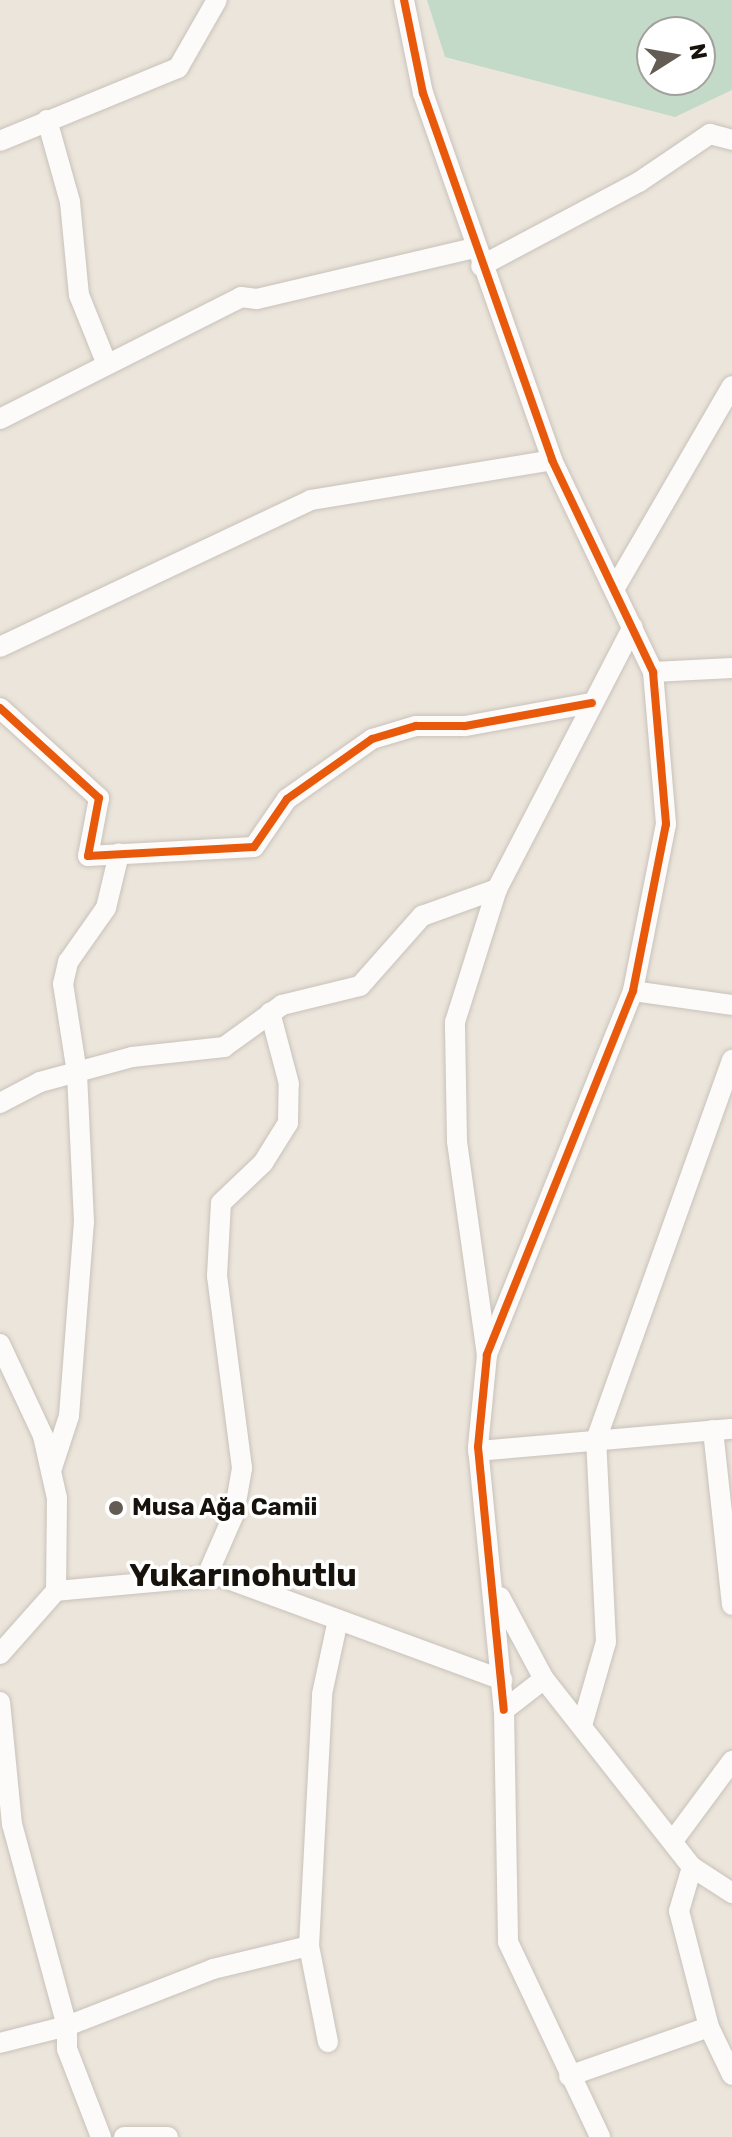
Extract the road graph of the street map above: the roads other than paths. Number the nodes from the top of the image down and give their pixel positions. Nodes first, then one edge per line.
1 (217, 0) edge
2 (404, 0) edge
3 (47, 120) junction
4 (732, 140) edge
5 (0, 141) edge
6 (478, 257) junction
7 (106, 362) junction
8 (732, 386) edge
9 (0, 419) edge
10 (552, 460) junction
11 (616, 586) junction
12 (633, 627) junction
13 (0, 647) edge
14 (732, 668) edge
15 (653, 672) junction
16 (592, 703) junction
17 (0, 708) edge
18 (119, 854) junction
19 (497, 889) junction
20 (633, 991) junction
21 (732, 1005) edge
22 (270, 1012) junction
23 (732, 1060) edge
24 (77, 1073) junction
25 (0, 1103) edge
26 (0, 1344) edge
27 (487, 1355) junction
28 (726, 1426) edge
29 (596, 1440) junction
30 (478, 1451) junction
31 (51, 1471) junction
32 (206, 1578) junction
33 (496, 1590) junction
34 (56, 1591) junction
35 (732, 1605) edge
36 (338, 1620) junction
37 (0, 1654) edge
38 (544, 1679) junction
39 (502, 1680) junction
40 (0, 1702) edge
41 (504, 1710) junction
42 (583, 1722) junction
43 (732, 1761) edge
44 (675, 1838) junction
45 (692, 1867) junction
46 (732, 1893) edge
47 (309, 1946) junction
48 (67, 2026) junction
49 (709, 2027) junction
50 (328, 2042) dead end
51 (0, 2043) edge
52 (732, 2075) edge
53 (569, 2076) junction
54 (101, 2137) edge
55 (124, 2137) edge
56 (168, 2137) edge
57 (600, 2137) edge

1 - 3 street
2 - 6 street
3 - 5 street
3 - 7 street
4 - 6 street
6 - 7 street
6 - 10 street
7 - 9 street
8 - 11 street
10 - 11 street
10 - 13 street
11 - 12 street
12 - 15 street
12 - 16 street
14 - 15 street
15 - 20 street
16 - 18 street
16 - 19 street
17 - 18 street
18 - 24 street
19 - 22 street
19 - 27 street
20 - 21 street
20 - 27 street
22 - 24 street
22 - 32 street
23 - 29 street
24 - 25 street
24 - 31 street
26 - 31 street
27 - 30 street
28 - 29 street
28 - 35 street
29 - 30 street
29 - 42 street
30 - 33 street
31 - 34 street
32 - 34 street
32 - 36 street
33 - 38 street
33 - 39 street
34 - 37 street
36 - 39 street
36 - 47 street
38 - 41 street
38 - 42 street
39 - 41 street
40 - 48 street
41 - 53 street
42 - 44 street
43 - 44 street
44 - 45 street
45 - 46 street
45 - 49 street
47 - 48 street
47 - 50 street
48 - 51 street
48 - 54 street
49 - 52 street
49 - 53 street
53 - 57 street
55 - 56 street

